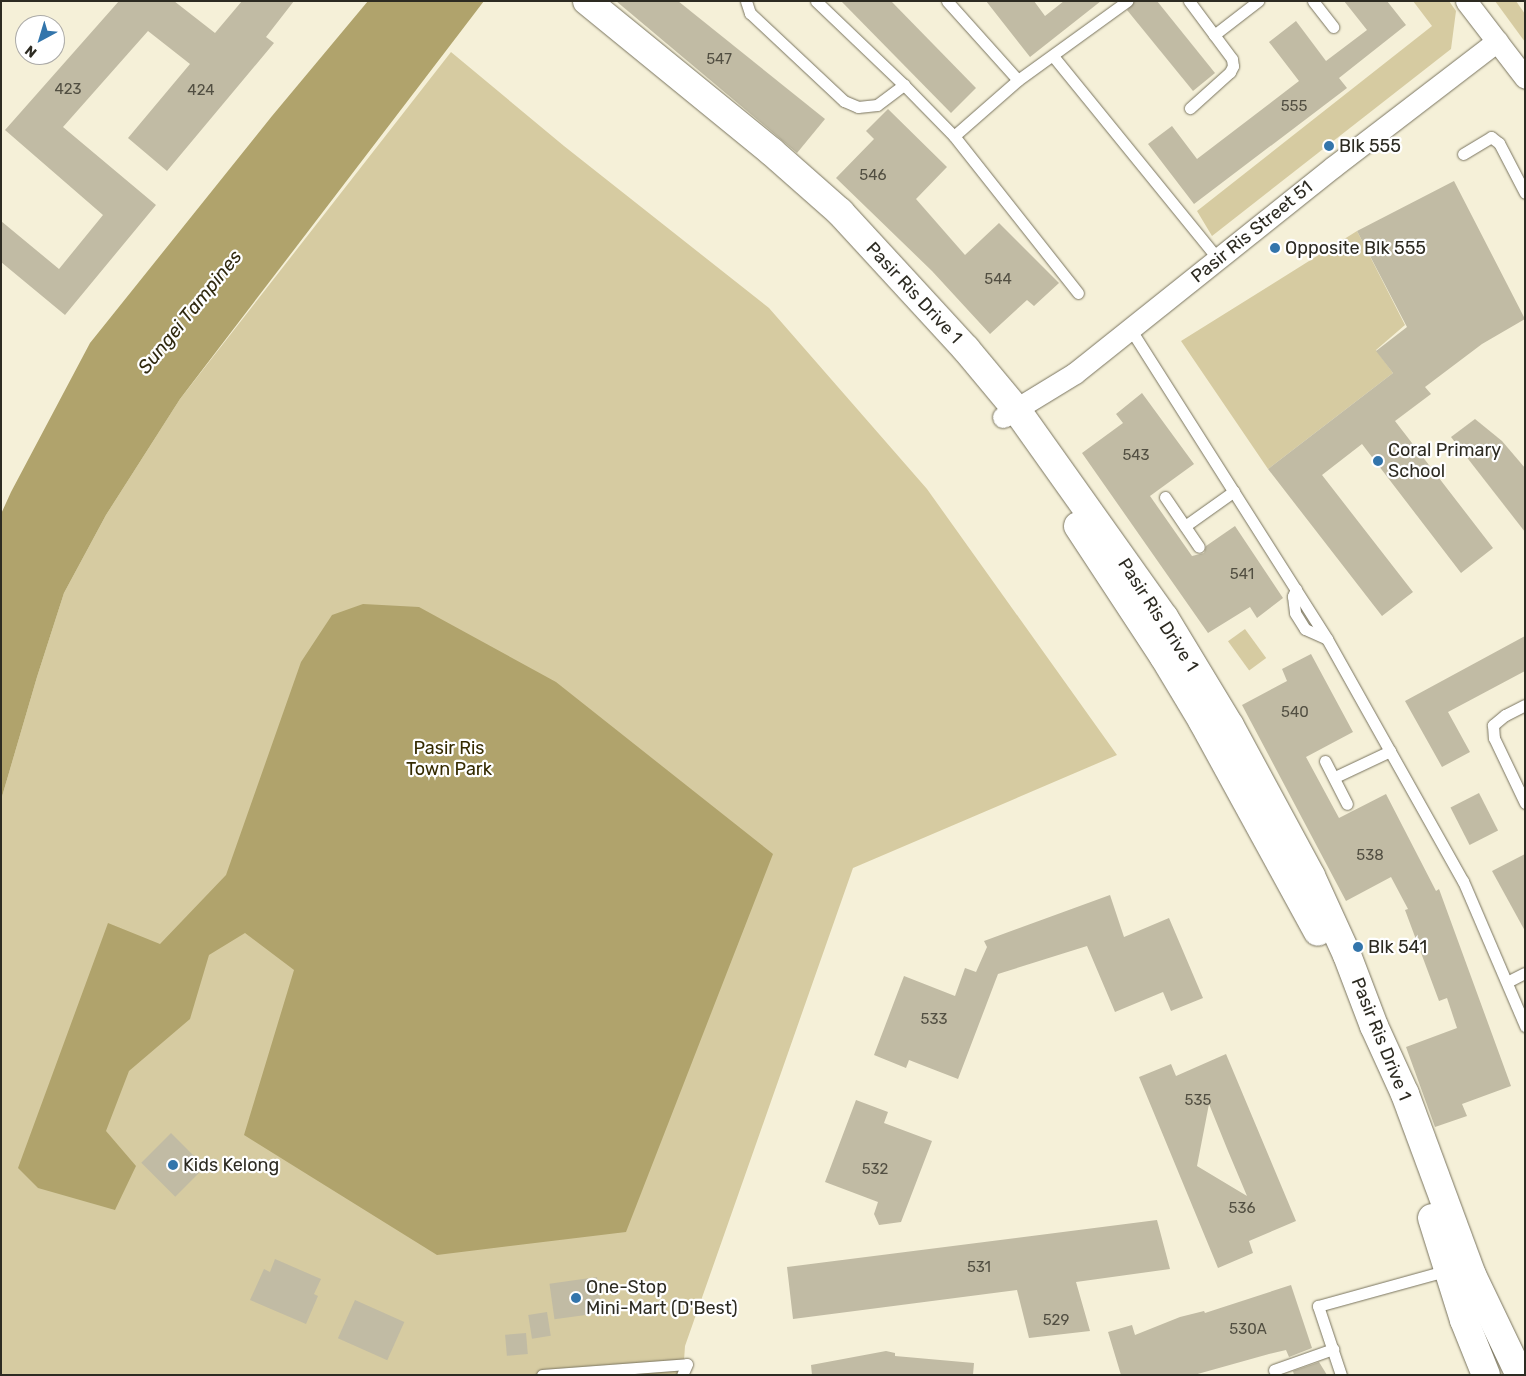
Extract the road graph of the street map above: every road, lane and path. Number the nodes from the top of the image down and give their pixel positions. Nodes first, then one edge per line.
1 (568, 1) edge
2 (587, 1) edge
3 (746, 1) edge
4 (816, 1) edge
5 (947, 1) edge
6 (1127, 1) edge
7 (1189, 1) edge
8 (1258, 1) edge
9 (1313, 1) edge
10 (1466, 1) edge
11 (1333, 27) dead end
12 (1214, 35) junction
13 (1497, 41) junction
14 (1053, 56) junction
15 (1525, 78) edge
16 (1018, 80) junction
17 (904, 86) junction
18 (1190, 108) dead end
19 (954, 136) junction
20 (1463, 154) dead end
21 (1525, 193) edge
22 (1218, 259) junction
23 (1078, 293) dead end
24 (1131, 330) junction
25 (1009, 413) junction
26 (1234, 492) junction
27 (1166, 497) dead end
28 (1185, 526) junction
29 (1199, 547) dead end
30 (1525, 705) edge
31 (1390, 751) junction
32 (1326, 761) dead end
33 (1335, 777) junction
34 (1525, 803) edge
35 (1347, 804) dead end
36 (1525, 973) edge
37 (1507, 982) junction
38 (1525, 1026) edge
39 (1449, 1270) junction
40 (1333, 1350) junction
41 (1274, 1370) dead end
42 (1525, 1372) edge
43 (542, 1375) edge
44 (682, 1375) edge
45 (1342, 1375) edge
46 (1486, 1375) edge
47 (1519, 1375) edge

1 - 25 main road, Pasir Ris Drive 1
2 - 25 main road, Pasir Ris Drive 1
3 - 17 lane
4 - 17 lane
5 - 16 lane
6 - 14 lane
7 - 12 lane
8 - 12 lane
9 - 11 lane
10 - 13 street
12 - 18 lane
13 - 15 street
13 - 22 street, Pasir Ris Street 51
14 - 16 lane
14 - 22 lane
16 - 19 lane
17 - 19 lane
19 - 23 lane
20 - 21 lane
22 - 24 street, Pasir Ris Street 51
24 - 25 street, Pasir Ris Street 51
24 - 26 lane
25 - 39 main road, Pasir Ris Drive 1
25 - 47 main road, Pasir Ris Drive 1
26 - 28 lane
26 - 31 lane
27 - 28 lane
28 - 29 lane
30 - 34 lane
31 - 33 lane
31 - 37 lane
32 - 33 lane
33 - 35 lane
36 - 37 lane
37 - 38 lane
39 - 40 lane
39 - 46 main road, Pasir Ris Drive 1
40 - 41 lane
40 - 45 lane
42 - 47 street
43 - 44 lane

